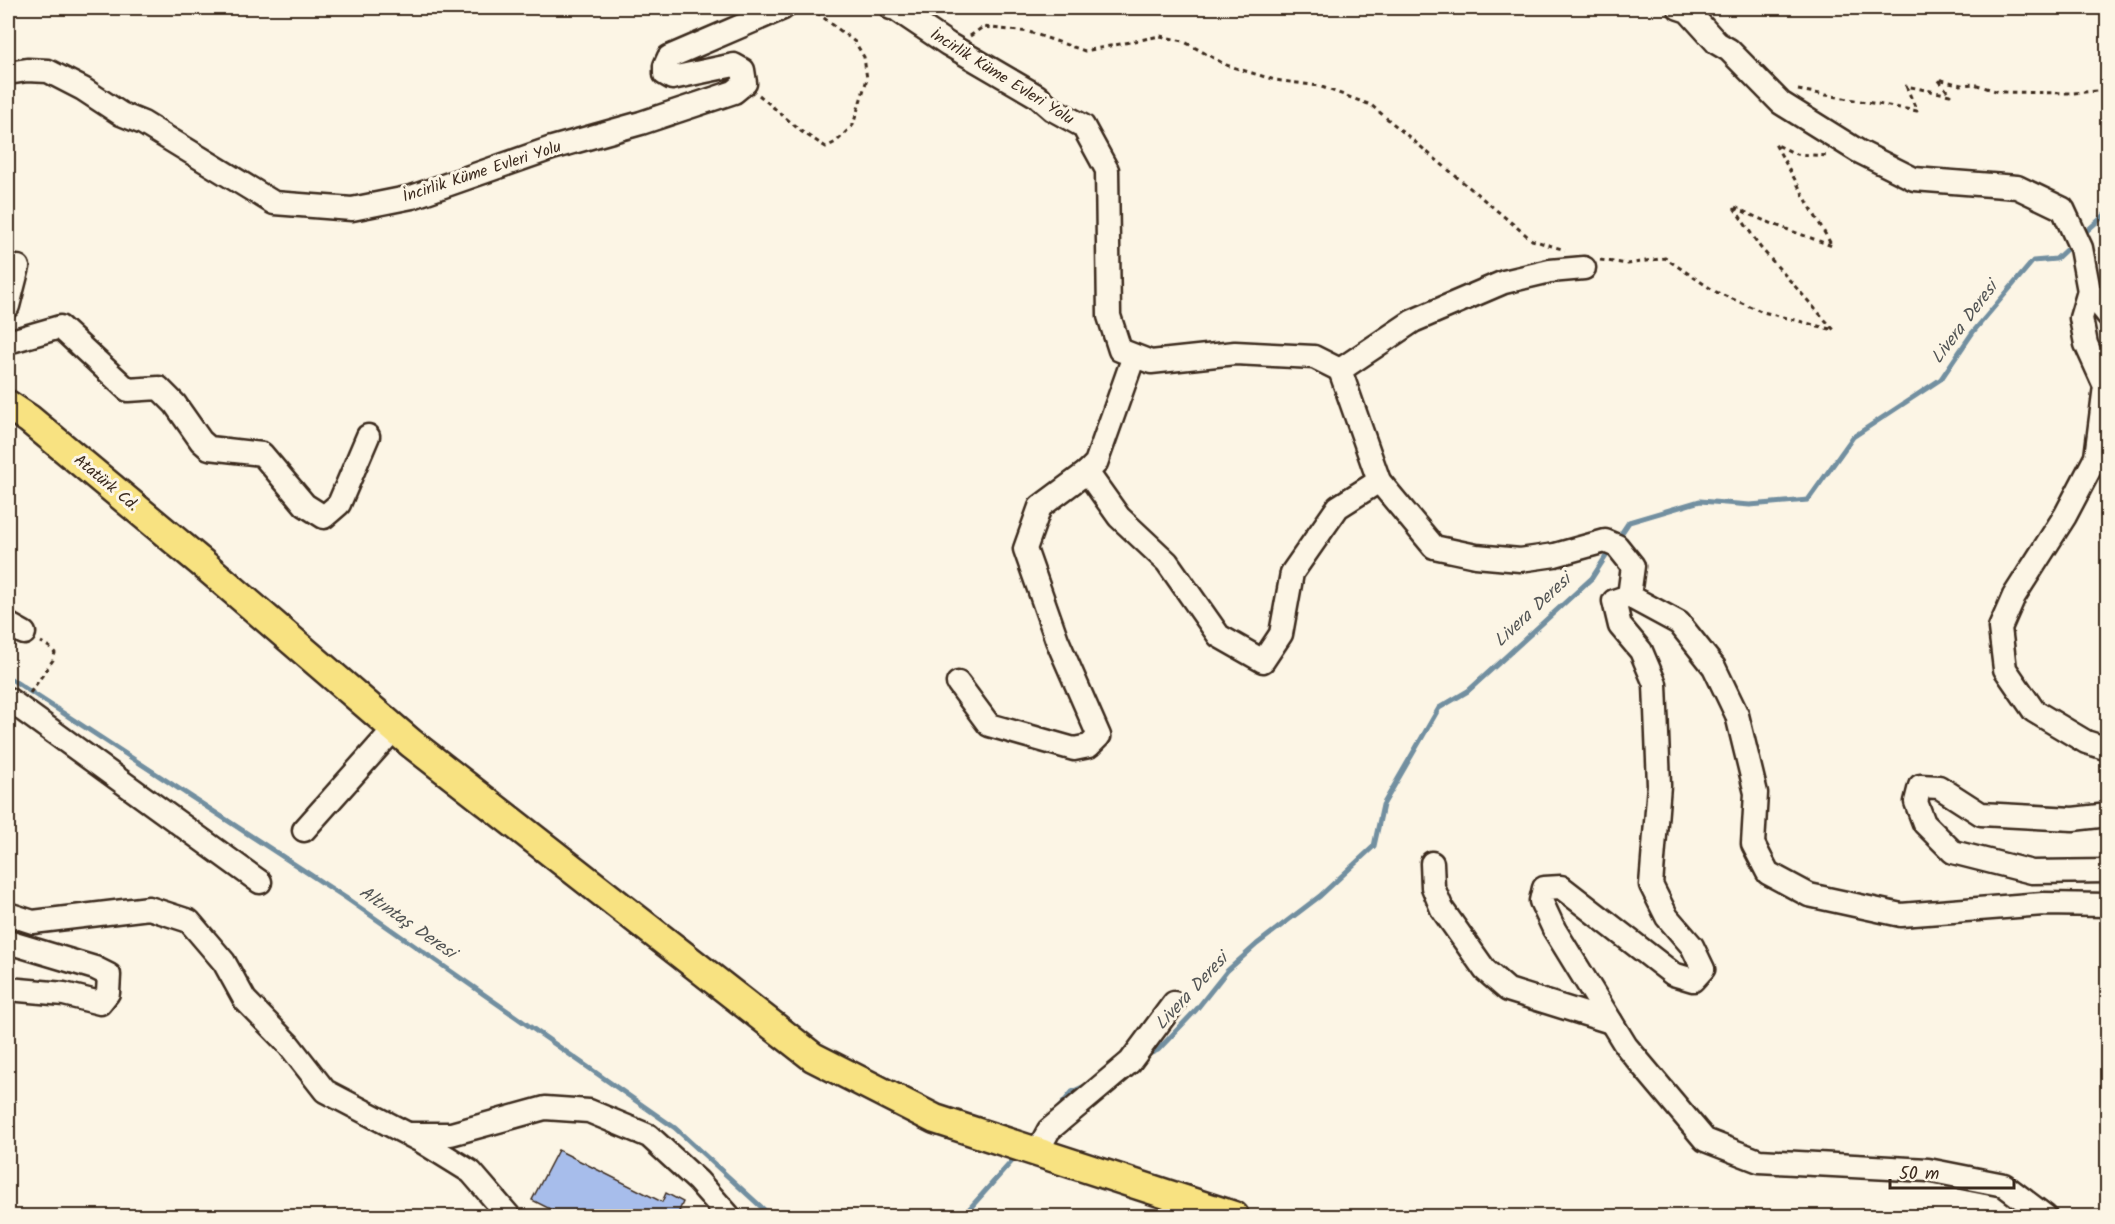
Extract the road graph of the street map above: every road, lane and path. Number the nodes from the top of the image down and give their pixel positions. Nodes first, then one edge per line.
1 (783, 8) edge
2 (811, 8) edge
3 (891, 8) edge
4 (1683, 9) edge
5 (943, 40) junction
6 (8, 73) edge
7 (752, 89) dead end
8 (1791, 89) dead end
9 (2108, 90) edge
10 (1835, 157) dead end
11 (1584, 259) junction
12 (18, 267) dead end
13 (2089, 291) junction
14 (8, 306) edge
15 (2108, 315) edge
16 (8, 342) edge
17 (1134, 356) junction
18 (1340, 370) junction
19 (8, 405) edge
20 (368, 436) dead end
21 (1087, 472) junction
22 (1379, 481) junction
23 (1629, 596) junction
24 (16, 629) edge
25 (958, 683) dead end
26 (14, 703) edge
27 (394, 729) junction
28 (2108, 749) edge
29 (2108, 815) edge
30 (304, 830) dead end
31 (1432, 863) dead end
32 (2108, 871) edge
33 (260, 882) dead end
34 (2108, 905) edge
35 (8, 914) edge
36 (8, 942) edge
37 (8, 989) edge
38 (1174, 1003) dead end
39 (1611, 1022) junction
40 (407, 1134) junction
41 (1037, 1152) junction
42 (509, 1216) edge
43 (729, 1216) edge
44 (1233, 1216) edge
45 (2045, 1216) edge

1 - 6 street, İncirlik Küme Evleri Yolu
2 - 7 path
3 - 5 street, İncirlik Küme Evleri Yolu
4 - 13 street
5 - 11 path
5 - 17 street, İncirlik Küme Evleri Yolu
8 - 9 path
10 - 11 path
11 - 18 street
12 - 14 street
13 - 15 street
13 - 28 street
16 - 20 street
17 - 18 street
17 - 21 street
18 - 22 street
19 - 27 main road, Atatürk Cd.
21 - 22 street
21 - 25 street
22 - 23 street
23 - 34 street
23 - 39 street
24 - 26 path
26 - 33 street
27 - 30 street
27 - 41 main road, Atatürk Cd.
29 - 32 street
31 - 39 street
35 - 40 street
36 - 37 street
38 - 41 street
39 - 45 street
40 - 42 street
40 - 43 street
41 - 44 main road, Atatürk Cd.

